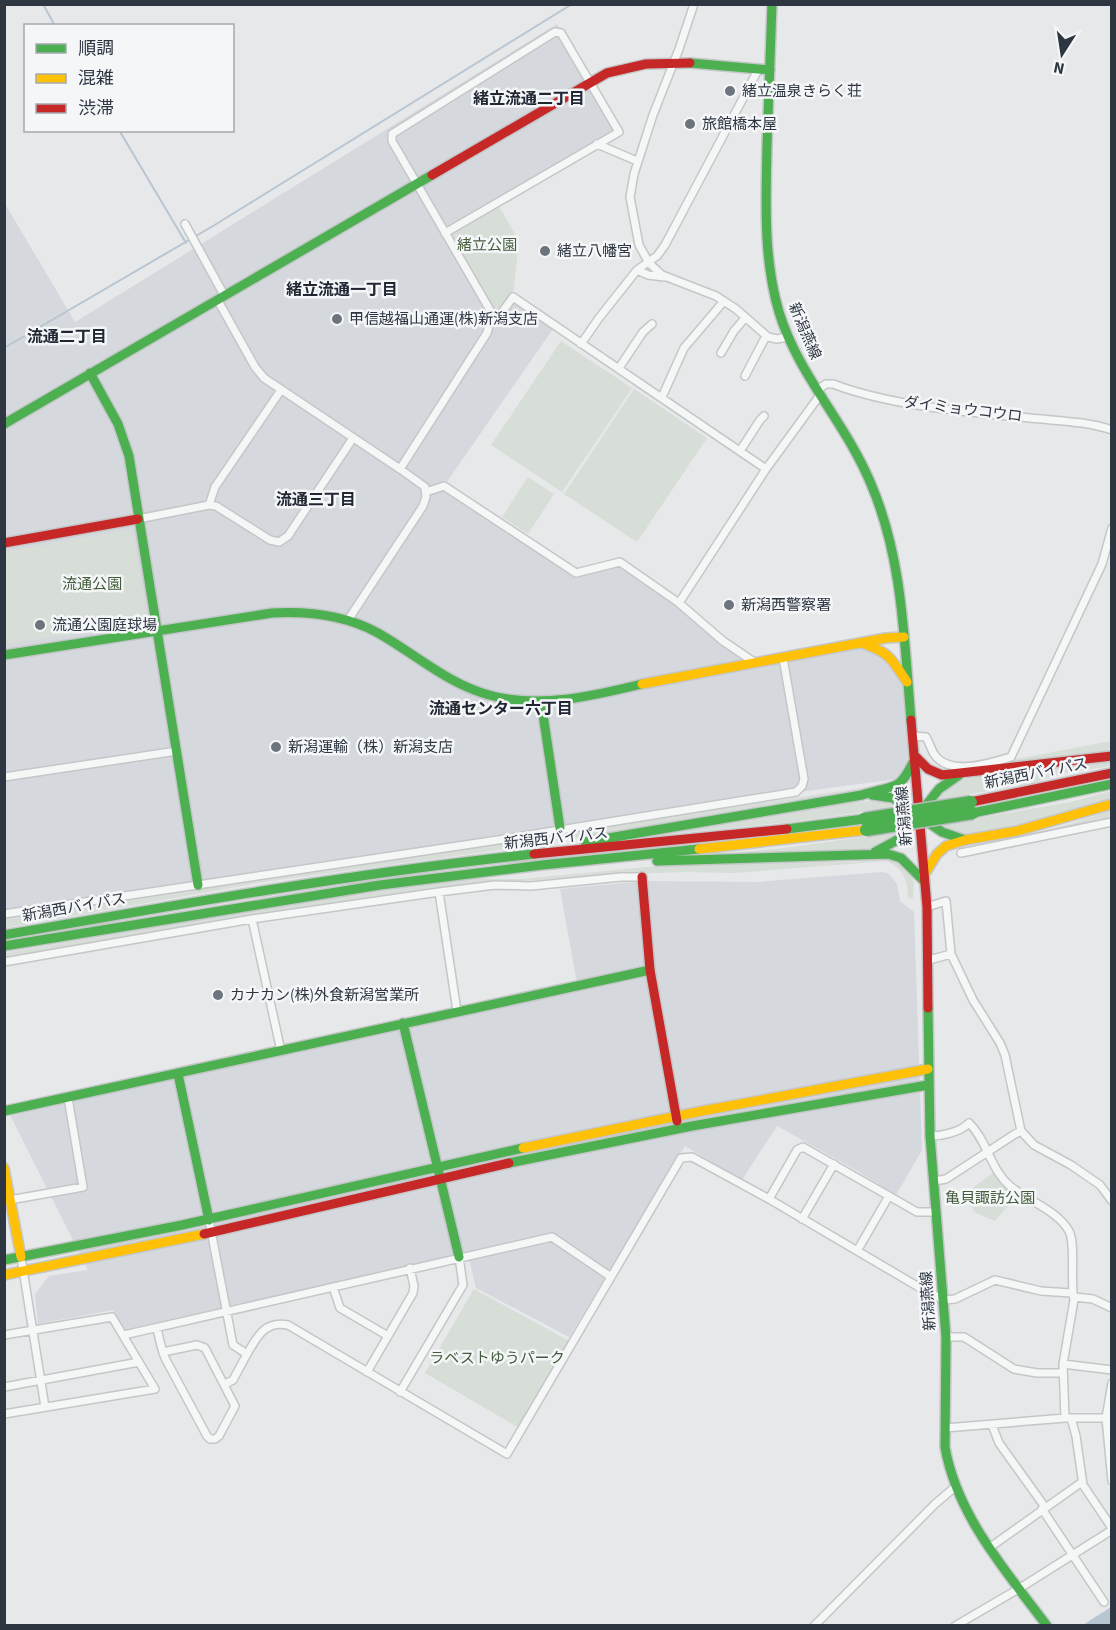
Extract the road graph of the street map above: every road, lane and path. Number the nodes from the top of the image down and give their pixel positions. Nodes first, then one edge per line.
1 (694, 4) edge
2 (772, 4) edge
3 (673, 63) junction
4 (764, 70) junction
5 (590, 82) junction
6 (597, 144) junction
7 (637, 161) junction
8 (418, 184) junction
9 (185, 226) dead end
10 (445, 233) junction
11 (649, 263) junction
12 (637, 270) junction
13 (669, 278) junction
14 (220, 297) junction
15 (724, 301) junction
16 (491, 318) junction
17 (745, 318) junction
18 (652, 324) dead end
19 (766, 336) junction
20 (788, 337) junction
21 (581, 344) junction
22 (721, 353) dead end
23 (619, 368) junction
24 (90, 373) junction
25 (745, 376) dead end
26 (281, 390) junction
27 (818, 392) junction
28 (662, 397) junction
29 (764, 416) dead end
30 (4, 424) edge
31 (1112, 430) edge
32 (353, 438) junction
33 (740, 451) junction
34 (400, 469) junction
35 (766, 469) junction
36 (426, 492) junction
37 (209, 505) junction
38 (138, 519) junction
39 (1112, 528) edge
40 (4, 543) edge
41 (679, 603) junction
42 (348, 620) junction
43 (156, 631) junction
44 (904, 637) junction
45 (862, 643) junction
46 (4, 655) edge
47 (783, 658) junction
48 (754, 662) junction
49 (907, 682) junction
50 (541, 701) junction
51 (912, 736) junction
52 (177, 751) junction
53 (1112, 756) edge
54 (914, 758) junction
55 (1112, 773) edge
56 (963, 774) junction
57 (4, 777) edge
58 (1112, 784) edge
59 (862, 795) junction
60 (1112, 804) edge
61 (972, 807) junction
62 (920, 815) junction
63 (1112, 822) edge
64 (560, 828) junction
65 (965, 840) junction
66 (872, 853) junction
67 (961, 853) dead end
68 (500, 864) junction
69 (642, 877) joint
70 (924, 878) junction
71 (198, 885) junction
72 (439, 892) junction
73 (927, 907) junction
74 (4, 914) edge
75 (252, 920) junction
76 (4, 935) edge
77 (4, 946) edge
78 (951, 954) junction
79 (929, 960) junction
80 (4, 962) edge
81 (650, 970) junction
82 (458, 1011) junction
83 (403, 1023) junction
84 (281, 1051) junction
85 (928, 1070) junction
86 (178, 1074) junction
87 (928, 1084) junction
88 (68, 1098) junction
89 (4, 1111) edge
90 (677, 1123) junction
91 (1021, 1131) junction
92 (930, 1136) junction
93 (987, 1153) junction
94 (834, 1164) junction
95 (4, 1168) edge
96 (438, 1174) junction
97 (934, 1181) junction
98 (889, 1196) junction
99 (769, 1199) junction
100 (8, 1200) edge
101 (1112, 1201) edge
102 (936, 1212) junction
103 (802, 1219) junction
104 (209, 1220) junction
105 (212, 1234) junction
106 (857, 1251) junction
107 (21, 1257) junction
108 (459, 1257) junction
109 (4, 1260) edge
110 (410, 1268) junction
111 (24, 1272) junction
112 (4, 1275) edge
113 (611, 1277) junction
114 (333, 1287) junction
115 (1073, 1295) junction
116 (944, 1300) junction
117 (1112, 1308) edge
118 (228, 1311) junction
119 (157, 1328) junction
120 (33, 1331) junction
121 (4, 1335) edge
122 (124, 1335) junction
123 (388, 1336) junction
124 (946, 1336) junction
125 (163, 1352) junction
126 (247, 1354) junction
127 (139, 1362) junction
128 (1063, 1364) junction
129 (1112, 1370) edge
130 (367, 1372) junction
131 (1063, 1373) junction
132 (42, 1381) junction
133 (1112, 1383) edge
134 (225, 1384) junction
135 (4, 1387) edge
136 (400, 1392) junction
137 (45, 1407) junction
138 (4, 1414) edge
139 (1068, 1418) junction
140 (1109, 1418) edge
141 (992, 1425) junction
142 (945, 1428) junction
143 (1112, 1481) edge
144 (1082, 1482) junction
145 (955, 1487) junction
146 (1044, 1508) junction
147 (1112, 1529) edge
148 (989, 1548) junction
149 (1072, 1555) junction
150 (1020, 1588) junction
151 (1104, 1602) dead end
152 (814, 1626) edge
153 (955, 1626) edge
154 (1047, 1626) edge

1 - 3 street
2 - 4 main road, 新潟燕線
3 - 4 main road
3 - 5 main road
3 - 7 street
4 - 11 street
4 - 20 main road, 新潟燕線
5 - 6 street
5 - 8 main road
5 - 8 street
6 - 7 street
6 - 10 street
7 - 11 street
8 - 10 street
8 - 14 main road
9 - 14 street
10 - 16 street
11 - 12 street
11 - 13 street
12 - 13 street
12 - 21 street
13 - 15 street
14 - 24 main road
14 - 26 street
15 - 17 street
15 - 28 street
16 - 21 street
16 - 34 street
17 - 19 street
17 - 22 street
18 - 23 street
19 - 20 street
19 - 25 street
20 - 27 main road, 新潟燕線
21 - 23 street
23 - 28 street
24 - 30 main road
24 - 38 main road
26 - 32 street
26 - 37 street
27 - 31 street, ダイミョウコウロ
27 - 35 street
27 - 44 main road, 新潟燕線
28 - 33 street
29 - 33 street
32 - 34 street
32 - 37 street
33 - 35 street
34 - 36 street
35 - 41 street
36 - 41 street
36 - 42 street
37 - 38 street
38 - 40 main road
38 - 43 main road
39 - 51 street
41 - 48 street
42 - 43 main road
42 - 50 main road
43 - 46 main road
43 - 52 main road
44 - 45 main road
44 - 49 main road, 新潟燕線
45 - 47 main road
45 - 49 main road
47 - 48 main road
47 - 64 street
48 - 50 main road
49 - 51 main road, 新潟燕線
50 - 64 main road
51 - 54 main road, 新潟燕線
52 - 57 street
52 - 71 main road
53 - 56 main road
54 - 56 main road
54 - 59 main road
54 - 62 main road, 新潟燕線
55 - 61 main road, 新潟西バイパス
56 - 62 main road
58 - 61 main road, 新潟西バイパス
59 - 62 main road
59 - 68 main road
60 - 65 main road
61 - 68 main road, 新潟西バイパス, bridge
62 - 65 main road
62 - 66 main road
62 - 70 main road, 新潟燕線
63 - 67 street
64 - 71 street
65 - 70 main road
66 - 68 main road
66 - 70 main road
68 - 76 main road, 新潟西バイパス
68 - 77 main road, 新潟西バイパス
69 - 72 street
69 - 81 main road
70 - 73 main road, 新潟燕線
71 - 74 street
72 - 75 street
72 - 82 street
73 - 78 street
73 - 79 main road, 新潟燕線
75 - 80 street
75 - 84 street
78 - 79 street
78 - 91 street
79 - 85 main road, 新潟燕線
81 - 82 main road
81 - 90 main road
82 - 83 main road
83 - 84 main road
83 - 96 main road
84 - 86 main road
85 - 87 main road, 新潟燕線
85 - 90 main road
86 - 88 main road
86 - 104 main road
87 - 90 main road
87 - 92 main road, 新潟燕線
88 - 89 main road
88 - 100 street
90 - 96 main road
91 - 93 street
91 - 101 street
92 - 93 street
92 - 97 main road, 新潟燕線
93 - 97 street
93 - 115 street
94 - 98 street
94 - 99 street
94 - 103 street
95 - 100 main road
96 - 104 main road
96 - 105 main road
96 - 108 main road
97 - 102 main road, 新潟燕線
98 - 102 street
98 - 106 street
99 - 103 street
99 - 113 street
100 - 107 main road
102 - 116 main road, 新潟燕線
103 - 106 street
104 - 105 street
104 - 107 main road
105 - 111 main road
105 - 118 street
106 - 116 street
107 - 109 main road
107 - 111 street
108 - 110 street
108 - 113 street
108 - 136 street
110 - 114 street
110 - 123 street
111 - 112 main road
111 - 120 street
113 - 136 street
114 - 118 street
114 - 123 street
115 - 116 street
115 - 117 street
115 - 128 street
116 - 124 main road, 新潟燕線
118 - 119 street
118 - 126 street
119 - 122 street
119 - 125 street
120 - 121 street
120 - 122 street
120 - 132 street
122 - 127 street
123 - 130 street
124 - 131 street
124 - 142 main road, 新潟燕線
125 - 134 street
125 - 134 street
126 - 130 street
126 - 134 street
127 - 132 street
127 - 137 street
128 - 129 street
128 - 131 street
130 - 136 street
131 - 139 street
132 - 135 street
132 - 137 street
133 - 140 street
137 - 138 street
139 - 140 street
139 - 141 street
139 - 144 street
140 - 143 street
141 - 142 street
141 - 146 street
142 - 145 main road, 新潟燕線
144 - 146 street
144 - 147 street
145 - 148 main road, 新潟燕線
145 - 152 street
146 - 148 street
146 - 149 street
147 - 149 street
148 - 150 main road, 新潟燕線
149 - 150 street
149 - 151 street
150 - 153 street
150 - 154 main road, 新潟燕線

